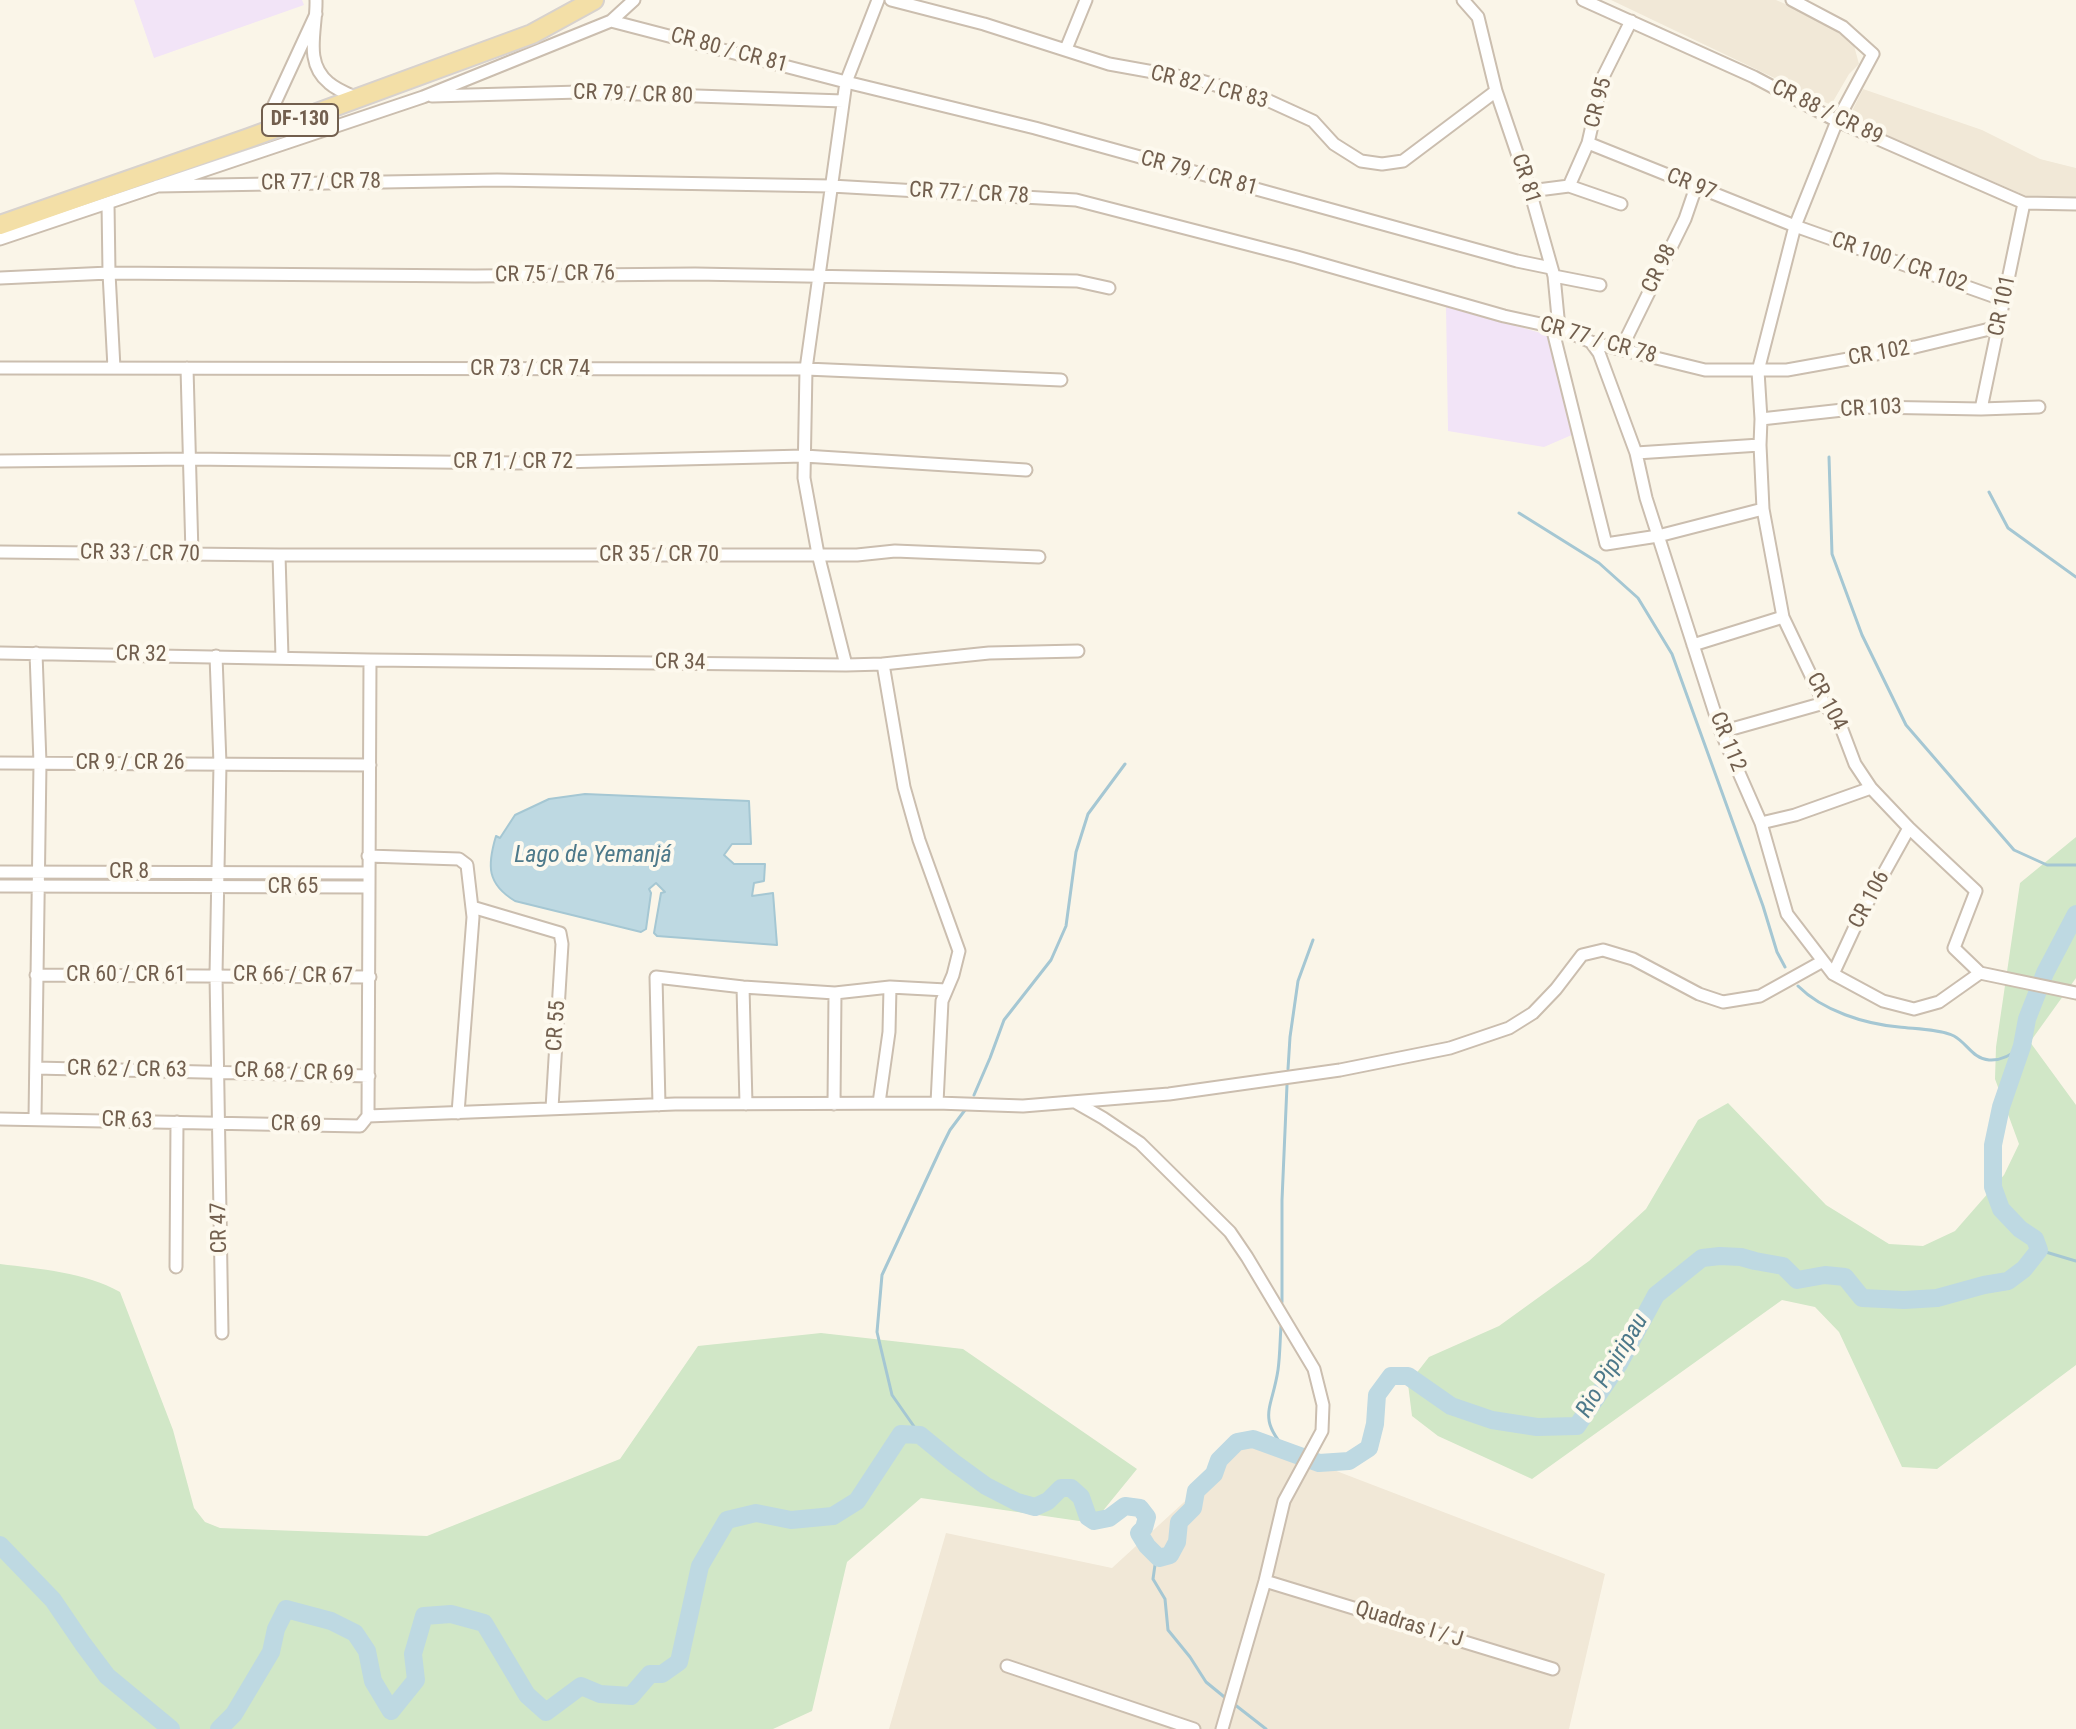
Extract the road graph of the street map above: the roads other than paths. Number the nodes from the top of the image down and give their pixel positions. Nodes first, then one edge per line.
1 (316, 0) edge
2 (594, 0) edge
3 (634, 0) edge
4 (878, 0) edge
5 (891, 0) edge
6 (1086, 0) edge
7 (1463, 0) edge
8 (1792, 0) edge
9 (1592, 2) edge
10 (316, 14) junction
11 (611, 21) junction
12 (1631, 21) junction
13 (1066, 49) junction
14 (475, 76) junction
15 (846, 82) junction
16 (1496, 91) junction
17 (480, 95) junction
18 (423, 97) junction
19 (357, 98) junction
20 (843, 101) junction
21 (1837, 121) junction
22 (271, 130) junction
23 (1588, 143) junction
24 (157, 186) junction
25 (831, 186) junction
26 (1569, 186) junction
27 (1696, 187) junction
28 (1530, 191) junction
29 (108, 203) junction
30 (2024, 203) junction
31 (1621, 204) dead end
32 (2076, 204) edge
33 (0, 225) edge
34 (1795, 226) junction
35 (0, 239) edge
36 (1552, 272) junction
37 (109, 273) junction
38 (819, 277) junction
39 (0, 278) edge
40 (1600, 285) dead end
41 (1109, 288) dead end
42 (2004, 300) junction
43 (1998, 327) junction
44 (1556, 328) junction
45 (1591, 342) junction
46 (1621, 349) junction
47 (0, 368) edge
48 (114, 368) junction
49 (187, 368) junction
50 (806, 369) junction
51 (1758, 371) junction
52 (1061, 380) dead end
53 (2039, 407) dead end
54 (1981, 409) junction
55 (1761, 419) junction
56 (1760, 445) junction
57 (1636, 453) junction
58 (804, 456) junction
59 (190, 459) junction
60 (0, 461) edge
61 (1026, 470) dead end
62 (1763, 509) junction
63 (1658, 536) junction
64 (0, 552) edge
65 (192, 554) junction
66 (818, 554) junction
67 (279, 555) junction
68 (1039, 557) dead end
69 (1783, 617) junction
70 (1693, 645) junction
71 (1078, 651) dead end
72 (0, 653) edge
73 (36, 653) junction
74 (216, 656) junction
75 (282, 657) junction
76 (370, 660) junction
77 (883, 664) junction
78 (846, 665) junction
79 (1824, 703) junction
80 (1721, 732) junction
81 (0, 763) edge
82 (40, 763) junction
83 (220, 764) junction
84 (370, 765) junction
85 (1871, 788) junction
86 (1761, 823) junction
87 (1909, 828) junction
88 (368, 856) junction
89 (0, 872) edge
90 (39, 872) junction
91 (220, 873) junction
92 (368, 873) junction
93 (0, 886) edge
94 (38, 886) junction
95 (217, 887) junction
96 (368, 887) junction
97 (472, 907) junction
98 (1823, 961) junction
99 (1980, 973) junction
100 (1833, 974) junction
101 (36, 975) junction
102 (216, 975) junction
103 (370, 977) junction
104 (743, 987) junction
105 (890, 987) junction
106 (946, 990) junction
107 (835, 993) junction
108 (2076, 993) edge
109 (36, 1068) junction
110 (218, 1071) junction
111 (369, 1076) junction
112 (1074, 1102) junction
113 (879, 1103) junction
114 (937, 1103) junction
115 (746, 1104) junction
116 (834, 1104) junction
117 (659, 1105) junction
118 (552, 1108) junction
119 (458, 1113) junction
120 (368, 1116) junction
121 (35, 1118) junction
122 (0, 1119) edge
123 (177, 1122) junction
124 (219, 1123) junction
125 (176, 1267) dead end
126 (222, 1333) dead end
127 (1265, 1581) junction
128 (1007, 1666) dead end
129 (1553, 1669) dead end
130 (1194, 1729) edge
131 (1222, 1729) edge

1 - 10 street
2 - 19 main road, DF-130
3 - 11 street
4 - 15 street
5 - 13 street, CR 82 / CR 83
6 - 13 street
7 - 16 street, CR 81
8 - 21 street, CR 104
9 - 12 street, CR 88 / CR 89
10 - 19 street
10 - 22 street
11 - 14 street
11 - 15 street, CR 80 / CR 81
12 - 21 street, CR 88 / CR 89
12 - 23 street, CR 95
13 - 16 street, CR 82 / CR 83
14 - 17 street
14 - 18 street
15 - 20 street
15 - 36 street, CR 79 / CR 81
16 - 28 street, CR 81
17 - 18 street, CR 79 / CR 80
17 - 20 street, CR 79 / CR 80
18 - 24 street
19 - 22 main road, DF-130
20 - 25 street
21 - 30 street, CR 88 / CR 89
21 - 34 street, CR 104
22 - 33 main road, DF-130
23 - 26 street, CR 95
23 - 27 street, CR 97
24 - 25 street, CR 77 / CR 78
24 - 29 street
25 - 38 street
25 - 44 street, CR 77 / CR 78
26 - 28 street
26 - 31 street
27 - 34 street, CR 97
27 - 46 street, CR 98
28 - 36 street, CR 81
29 - 35 street
29 - 37 street
30 - 32 street, CR 88 / CR 89
30 - 42 street, CR 101
34 - 42 street, CR 100 / CR 102
34 - 51 street, CR 104
36 - 40 street, CR 79 / CR 81
36 - 44 street, CR 81
37 - 38 street, CR 75 / CR 76
37 - 39 street, CR 75 / CR 76
37 - 48 street
38 - 41 street, CR 75 / CR 76
38 - 50 street
42 - 43 street, CR 101
43 - 51 street, CR 102
43 - 54 street, CR 101
44 - 45 street, CR 77 / CR 78
44 - 63 street, CR 81
45 - 46 street, CR 77 / CR 78
45 - 57 street, CR 112
46 - 51 street, CR 77 / CR 78
47 - 48 street, CR 73 / CR 74
48 - 49 street, CR 73 / CR 74
49 - 50 street, CR 73 / CR 74
49 - 59 street
50 - 52 street, CR 73 / CR 74
50 - 58 street
51 - 55 street, CR 104
53 - 54 street, CR 103
54 - 55 street, CR 103
55 - 56 street, CR 104
56 - 57 street
56 - 62 street, CR 104
57 - 63 street, CR 112
58 - 59 street, CR 71 / CR 72
58 - 61 street, CR 71 / CR 72
58 - 66 street
59 - 60 street, CR 71 / CR 72
59 - 65 street
62 - 63 street
62 - 69 street, CR 104
63 - 70 street, CR 112
64 - 65 street, CR 33 / CR 70
65 - 67 street, CR 33 / CR 70
66 - 67 street, CR 35 / CR 70
66 - 68 street, CR 35 / CR 70
66 - 78 street
67 - 75 street
69 - 70 street
69 - 79 street, CR 104
70 - 80 street, CR 112
71 - 77 street, CR 34
72 - 73 street, CR 32
73 - 74 street, CR 32
73 - 82 street
74 - 75 street, CR 32
74 - 83 street, CR 47
75 - 76 street, CR 34
76 - 78 street, CR 34
76 - 84 street
77 - 78 street, CR 34
77 - 106 street
79 - 80 street
79 - 85 street, CR 104
80 - 86 street, CR 112
81 - 82 street, CR 9 / CR 26
82 - 83 street, CR 9 / CR 26
82 - 90 street
83 - 84 street, CR 9 / CR 26
83 - 91 street, CR 47
84 - 88 street
85 - 86 street
85 - 87 street, CR 104
86 - 98 street, CR 112
87 - 99 street, CR 104
87 - 100 street, CR 106
88 - 92 street
88 - 97 street
89 - 90 street, CR 8
90 - 91 street, CR 8
90 - 94 street
91 - 92 street, CR 8
91 - 95 street, CR 47
92 - 96 street
93 - 94 street, CR 65
94 - 95 street, CR 65
94 - 101 street
95 - 96 street, CR 65
95 - 102 street, CR 47
96 - 103 street
97 - 118 street, CR 55
97 - 119 street
98 - 100 street, CR 112
98 - 112 street
99 - 100 street, CR 112
99 - 108 street
101 - 102 street, CR 60 / CR 61
101 - 109 street
102 - 103 street, CR 66 / CR 67
102 - 110 street, CR 47
103 - 111 street
104 - 107 street
104 - 115 street
104 - 117 street
105 - 106 street
105 - 107 street
105 - 113 street
106 - 114 street
107 - 116 street
109 - 110 street, CR 62 / CR 63
109 - 121 street
110 - 111 street, CR 68 / CR 69
110 - 124 street, CR 47
111 - 120 street
112 - 114 street
112 - 127 street
113 - 114 street
113 - 116 street
115 - 116 street
115 - 117 street
117 - 118 street
118 - 119 street
119 - 120 street
120 - 124 street, CR 69
121 - 122 street, CR 63
121 - 123 street, CR 63
123 - 124 street, CR 63
123 - 125 street
124 - 126 street, CR 47
127 - 129 street, Quadras I / J
127 - 131 street
128 - 130 street

